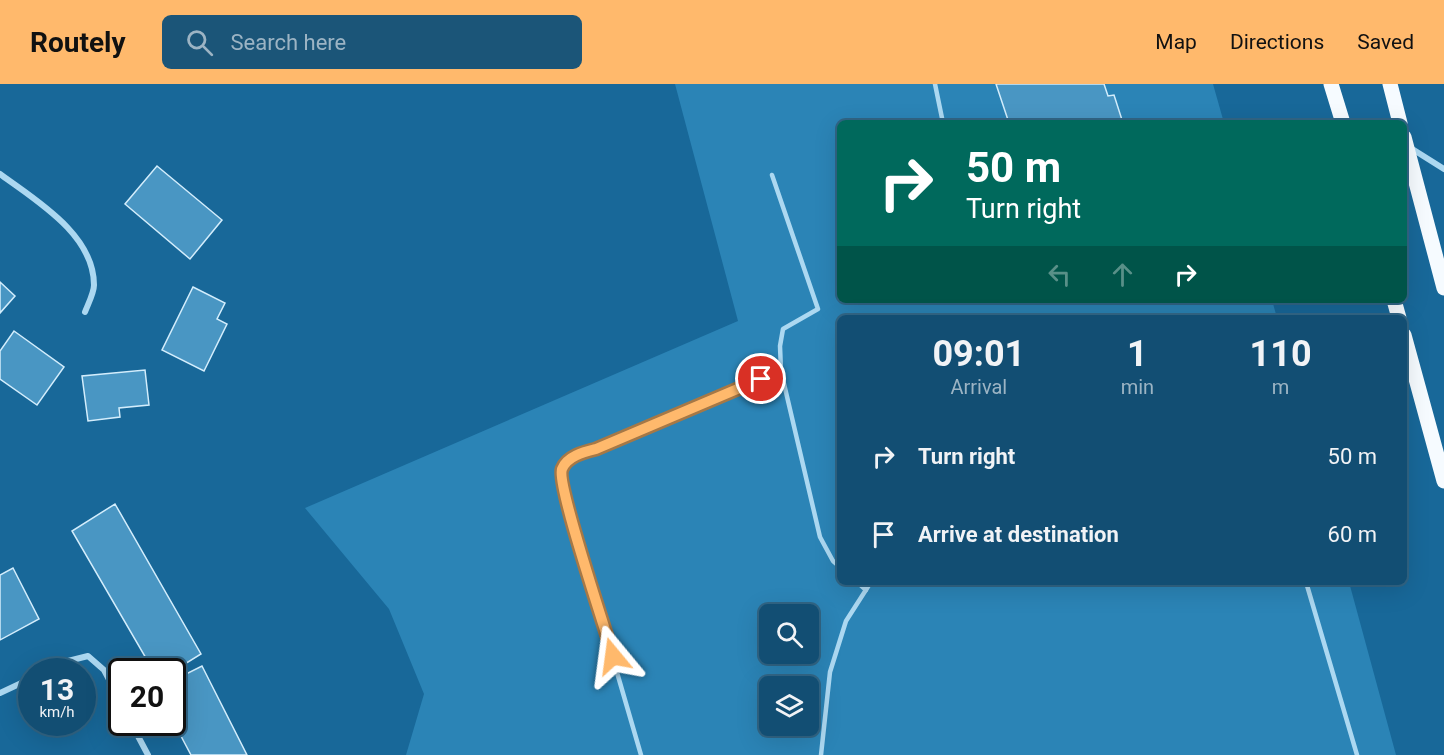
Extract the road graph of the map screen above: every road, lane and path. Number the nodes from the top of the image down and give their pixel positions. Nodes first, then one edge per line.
1 (935, 84) edge
2 (1331, 84) edge
3 (1390, 84) edge
4 (942, 120) edge
5 (1342, 120) edge
6 (1399, 120) edge
7 (1407, 142) edge
8 (1407, 149) edge
9 (1444, 169) edge
10 (0, 174) edge
11 (772, 175) dead end
12 (1444, 288) edge
13 (85, 312) dead end
14 (1408, 365) edge
15 (781, 371) junction
16 (1444, 481) edge
17 (837, 564) edge
18 (860, 585) edge
19 (869, 585) edge
20 (1307, 585) edge
21 (866, 590) junction
22 (96, 663) edge
23 (108, 678) edge
24 (18, 685) edge
25 (0, 693) edge
26 (138, 736) edge
27 (148, 755) edge
28 (642, 755) edge
29 (821, 755) edge
30 (1357, 755) edge

1 - 4 lane
2 - 5 main road
3 - 6 main road
7 - 9 street
8 - 12 main road
10 - 13 street
11 - 15 lane
14 - 16 main road
15 - 17 lane
15 - 28 lane
18 - 21 lane
19 - 21 lane
20 - 30 lane
21 - 29 lane
22 - 23 street
24 - 25 street
26 - 27 street

